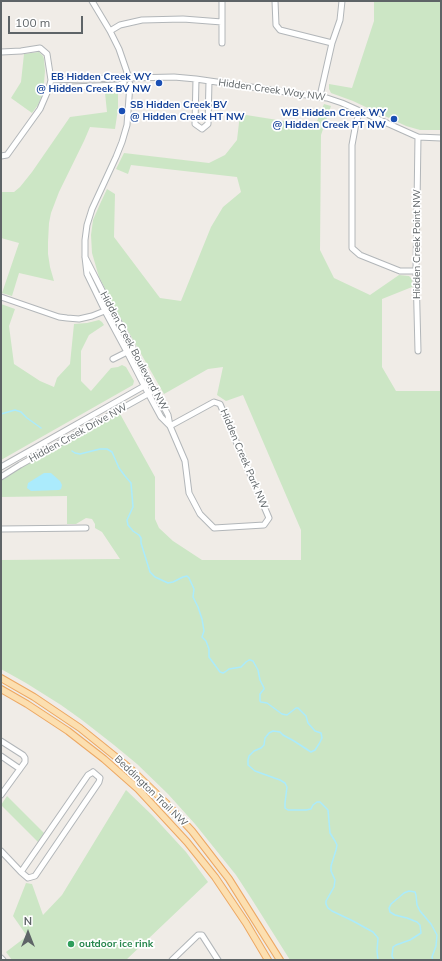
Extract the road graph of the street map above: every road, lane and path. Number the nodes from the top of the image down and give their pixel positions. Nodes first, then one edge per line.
1 (92, 1) edge
2 (222, 1) edge
3 (275, 1) edge
4 (342, 1) edge
5 (222, 22) junction
6 (110, 31) junction
7 (222, 43) dead end
8 (332, 43) junction
9 (1, 52) edge
10 (196, 79) junction
11 (51, 80) junction
12 (128, 81) junction
13 (210, 81) junction
14 (50, 88) junction
15 (320, 96) junction
16 (360, 111) junction
17 (418, 137) junction
18 (441, 138) edge
19 (1, 156) edge
20 (85, 257) junction
21 (416, 271) junction
22 (1, 297) edge
23 (111, 308) junction
24 (105, 311) junction
25 (133, 348) junction
26 (418, 351) dead end
27 (127, 352) junction
28 (113, 359) dead end
29 (150, 383) junction
30 (144, 386) junction
31 (155, 390) junction
32 (148, 393) junction
33 (170, 426) junction
34 (1, 467) edge
35 (1, 477) edge
36 (86, 528) dead end
37 (1, 529) edge
38 (1, 678) edge
39 (1, 689) edge
40 (1, 741) edge
41 (1, 756) edge
42 (20, 769) junction
43 (1, 795) edge
44 (1, 851) edge
45 (21, 872) junction
46 (172, 960) edge
47 (218, 960) edge
48 (268, 960) edge
49 (280, 960) edge

1 - 6 street, Hidden Creek Boulevard NW
2 - 5 street
3 - 8 street
4 - 8 street
5 - 6 street
5 - 7 street
6 - 12 street, Hidden Creek Boulevard NW
8 - 15 street
9 - 11 street
10 - 12 street, Hidden Creek Way NW
10 - 13 street, Hidden Creek Way NW
10 - 13 street
11 - 12 street, Hidden Creek Way NW
11 - 14 street
12 - 14 street, Hidden Creek Way NW
12 - 20 street, Hidden Creek Boulevard NW
13 - 15 street, Hidden Creek Way NW
14 - 19 street
15 - 16 street, Hidden Creek Way NW
16 - 17 street, Hidden Creek Way NW
16 - 21 street
17 - 18 street, Hidden Creek Way NW
17 - 21 street, Hidden Creek Point NW
20 - 23 street, Hidden Creek Boulevard NW
20 - 24 street, Hidden Creek Boulevard NW
21 - 26 street, Hidden Creek Point NW
22 - 24 street
23 - 24 street
23 - 25 street, Hidden Creek Boulevard NW
24 - 27 street, Hidden Creek Boulevard NW
25 - 27 street
25 - 29 street, Hidden Creek Boulevard NW
27 - 28 street
27 - 30 street, Hidden Creek Boulevard NW
29 - 30 street, Hidden Creek Drive NW
29 - 31 street, Hidden Creek Boulevard NW
30 - 32 street, Hidden Creek Boulevard NW
30 - 34 street, Hidden Creek Drive NW
31 - 32 street, Hidden Creek Drive NW
31 - 33 street, Hidden Creek Boulevard NW
32 - 33 street, Hidden Creek Boulevard NW
32 - 35 street, Hidden Creek Drive NW
33 - 33 street, Hidden Creek Park NW
36 - 37 street
38 - 49 main road, Beddington Trail NW
39 - 48 main road, Beddington Trail NW
40 - 42 street
41 - 42 street
42 - 43 street
44 - 45 street
45 - 45 street
46 - 47 street

